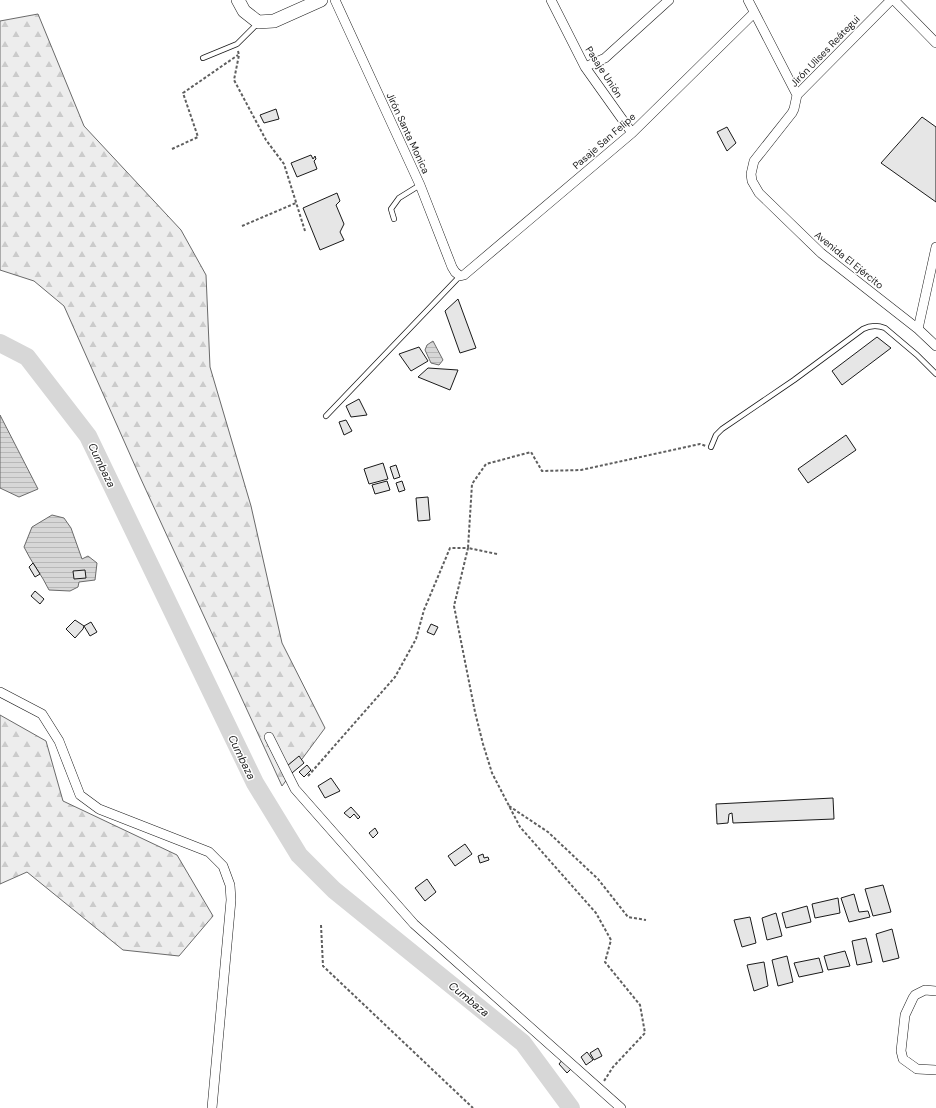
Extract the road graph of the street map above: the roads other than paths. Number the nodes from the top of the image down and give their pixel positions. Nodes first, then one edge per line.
1 (238, 0) edge
2 (321, 0) edge
3 (334, 0) edge
4 (551, 0) edge
5 (668, 0) edge
6 (748, 0) edge
7 (892, 0) edge
8 (754, 13) junction
9 (258, 22) junction
10 (936, 43) edge
11 (203, 58) dead end
12 (586, 67) junction
13 (797, 95) junction
14 (632, 133) junction
15 (754, 161) joint
16 (420, 185) junction
17 (394, 219) dead end
18 (936, 251) edge
19 (460, 276) junction
20 (918, 329) junction
21 (936, 346) edge
22 (936, 374) edge
23 (326, 416) dead end
24 (711, 447) road end
25 (0, 692) edge
26 (269, 737) dead end
27 (936, 991) edge
28 (936, 1070) edge
29 (212, 1108) edge
30 (621, 1108) edge

1 - 9 main road
2 - 9 main road
3 - 16 street, Jirón Santa Monica
4 - 12 street, Pasaje Unión
5 - 12 street
6 - 8 street
7 - 10 street
7 - 13 street, Jirón Ulises Reátegui
8 - 13 street
8 - 14 street, Pasaje San Felipe
9 - 11 lane
12 - 14 street, Pasaje Unión
13 - 15 street, Jirón Ulises Reátegui
14 - 19 street, Pasaje San Felipe
15 - 20 street, Avenida El Ejército
16 - 17 lane
16 - 19 street, Jirón Santa Monica
18 - 20 street
19 - 23 lane
20 - 21 street, Avenida El Ejército
22 - 24 lane
25 - 29 street
26 - 30 street
27 - 28 street

